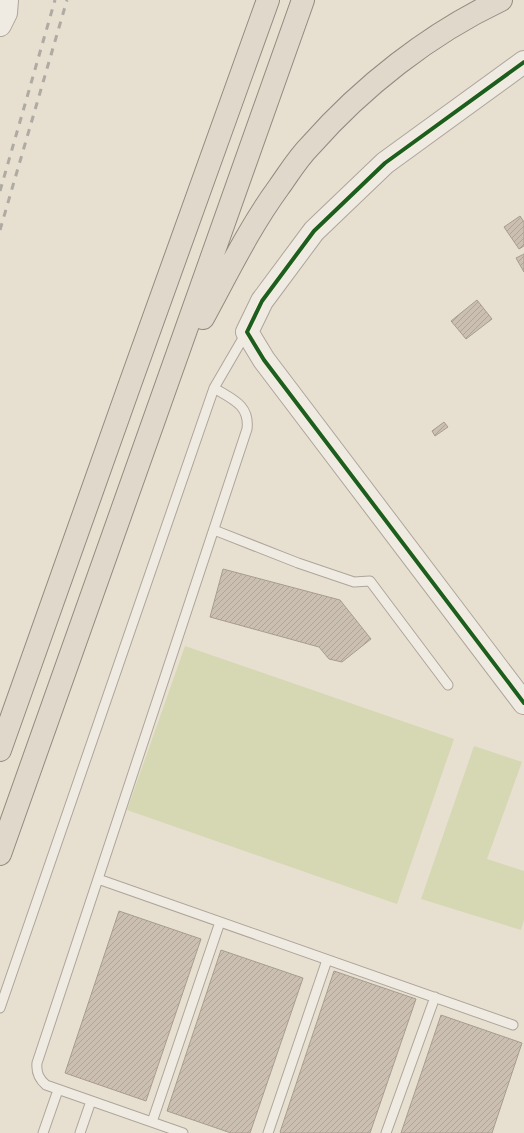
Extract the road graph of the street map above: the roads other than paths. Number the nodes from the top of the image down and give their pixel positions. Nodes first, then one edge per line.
1 (268, 0) edge
2 (303, 0) edge
3 (501, 0) edge
4 (524, 62) edge
5 (247, 332) junction
6 (170, 377) junction
7 (214, 388) junction
8 (214, 530) junction
9 (448, 685) dead end
10 (524, 703) edge
11 (0, 750) edge
12 (0, 854) edge
13 (98, 879) junction
14 (220, 922) junction
15 (327, 960) junction
16 (435, 997) junction
17 (0, 1008) edge
18 (513, 1024) dead end
19 (58, 1090) junction
20 (91, 1101) junction
21 (152, 1122) junction
22 (43, 1133) edge
23 (80, 1133) edge
24 (184, 1133) edge
25 (268, 1133) edge
26 (386, 1133) edge

1 - 11 highway
2 - 6 highway
3 - 6 highway
4 - 5 street
5 - 7 lane
5 - 10 street
6 - 12 highway
7 - 8 lane
7 - 17 lane
8 - 9 lane
8 - 13 lane
13 - 14 lane
13 - 19 lane
14 - 15 lane
14 - 21 lane
15 - 16 lane
15 - 25 lane
16 - 18 lane
16 - 26 lane
19 - 20 lane
19 - 22 lane
20 - 21 lane
20 - 23 lane
21 - 24 lane

